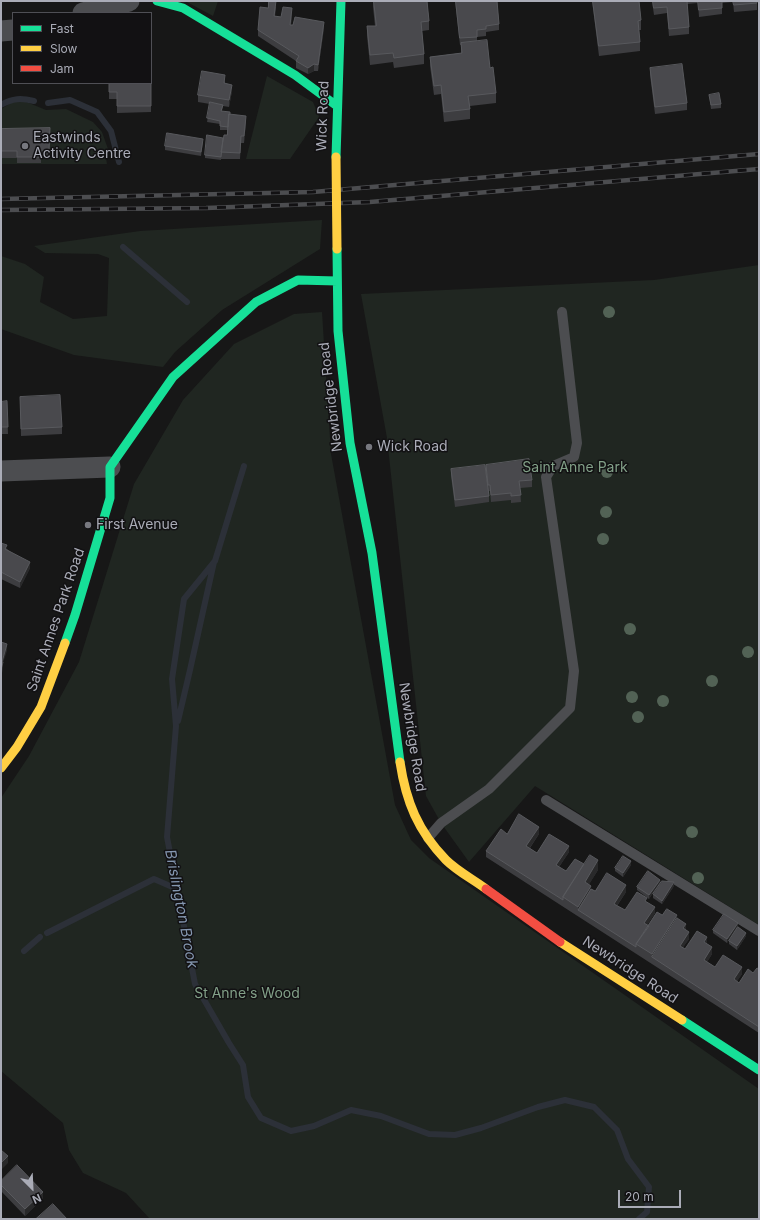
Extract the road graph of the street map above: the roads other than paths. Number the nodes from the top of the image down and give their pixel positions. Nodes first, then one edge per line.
1 (129, 1) edge
2 (157, 1) edge
3 (341, 1) edge
4 (87, 12) edge
5 (12, 30) edge
6 (1, 31) edge
7 (337, 106) junction
8 (337, 281) junction
9 (562, 312) dead end
10 (110, 467) junction
11 (1, 471) edge
12 (1, 768) edge
13 (546, 800) dead end
14 (428, 838) junction
15 (759, 931) edge
16 (759, 1070) edge

1 - 4 street
2 - 7 street
3 - 7 street, Wick Road
5 - 6 street
7 - 8 street, Wick Road, bridge
8 - 10 street
8 - 14 street, Newbridge Road
9 - 14 lane
10 - 11 street
10 - 12 street, Saint Annes Park Road
13 - 15 lane
14 - 16 street, Newbridge Road

